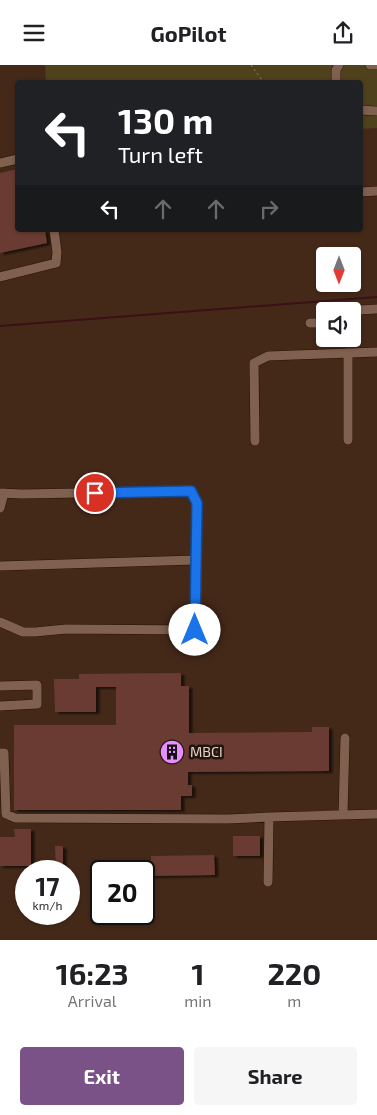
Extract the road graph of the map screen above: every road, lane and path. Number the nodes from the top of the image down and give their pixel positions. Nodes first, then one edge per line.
1 (252, 65) edge
2 (339, 65) edge
3 (370, 65) edge
4 (377, 65) edge
5 (262, 80) edge
6 (336, 80) edge
7 (363, 111) edge
8 (377, 111) edge
9 (15, 160) edge
10 (0, 163) edge
11 (363, 191) edge
12 (377, 191) edge
13 (54, 232) edge
14 (0, 277) edge
15 (377, 309) edge
16 (361, 310) edge
17 (310, 323) dead end
18 (316, 323) edge
19 (377, 352) edge
20 (348, 353) junction
21 (348, 440) dead end
22 (255, 441) dead end
23 (2, 493) edge
24 (0, 508) edge
25 (195, 559) junction
26 (0, 566) edge
27 (0, 622) edge
28 (0, 686) edge
29 (0, 706) edge
30 (346, 738) dead end
31 (0, 753) edge
32 (377, 814) edge
33 (344, 815) junction
34 (269, 817) junction
35 (268, 882) dead end

1 - 5 path
2 - 6 lane
3 - 4 lane
7 - 8 lane
9 - 10 lane
11 - 12 lane
13 - 14 lane
15 - 16 lane
17 - 18 lane
19 - 20 lane
20 - 21 lane
20 - 22 lane
23 - 24 lane
23 - 25 lane
25 - 26 lane
25 - 27 lane
28 - 29 lane
30 - 33 lane
31 - 34 lane
32 - 33 lane
33 - 34 lane
34 - 35 lane

